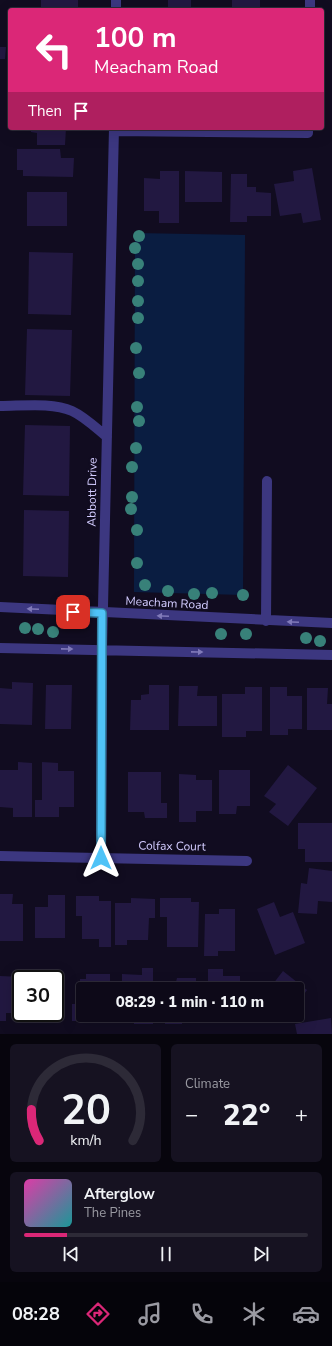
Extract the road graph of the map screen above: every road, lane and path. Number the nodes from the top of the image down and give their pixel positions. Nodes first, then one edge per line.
1 (114, 130) edge
2 (211, 130) edge
3 (308, 131) edge
4 (0, 406) edge
5 (107, 437) junction
6 (267, 481) dead end
7 (0, 607) edge
8 (102, 613) junction
9 (266, 620) junction
10 (332, 624) edge
11 (0, 648) edge
12 (102, 650) junction
13 (332, 655) edge
14 (0, 856) edge
15 (101, 858) junction
16 (247, 861) dead end

1 - 5 street, Abbott Drive
2 - 3 street
4 - 5 street
5 - 8 street, Abbott Drive
6 - 9 street
8 -> 7 street, Meacham Road
9 -> 8 street, Meacham Road
8 - 12 street, Abbott Drive
10 -> 9 street, Meacham Road
11 -> 12 street
12 -> 13 street
12 - 15 street, Abbott Drive
14 - 15 street, Colfax Court
15 - 16 street, Colfax Court

